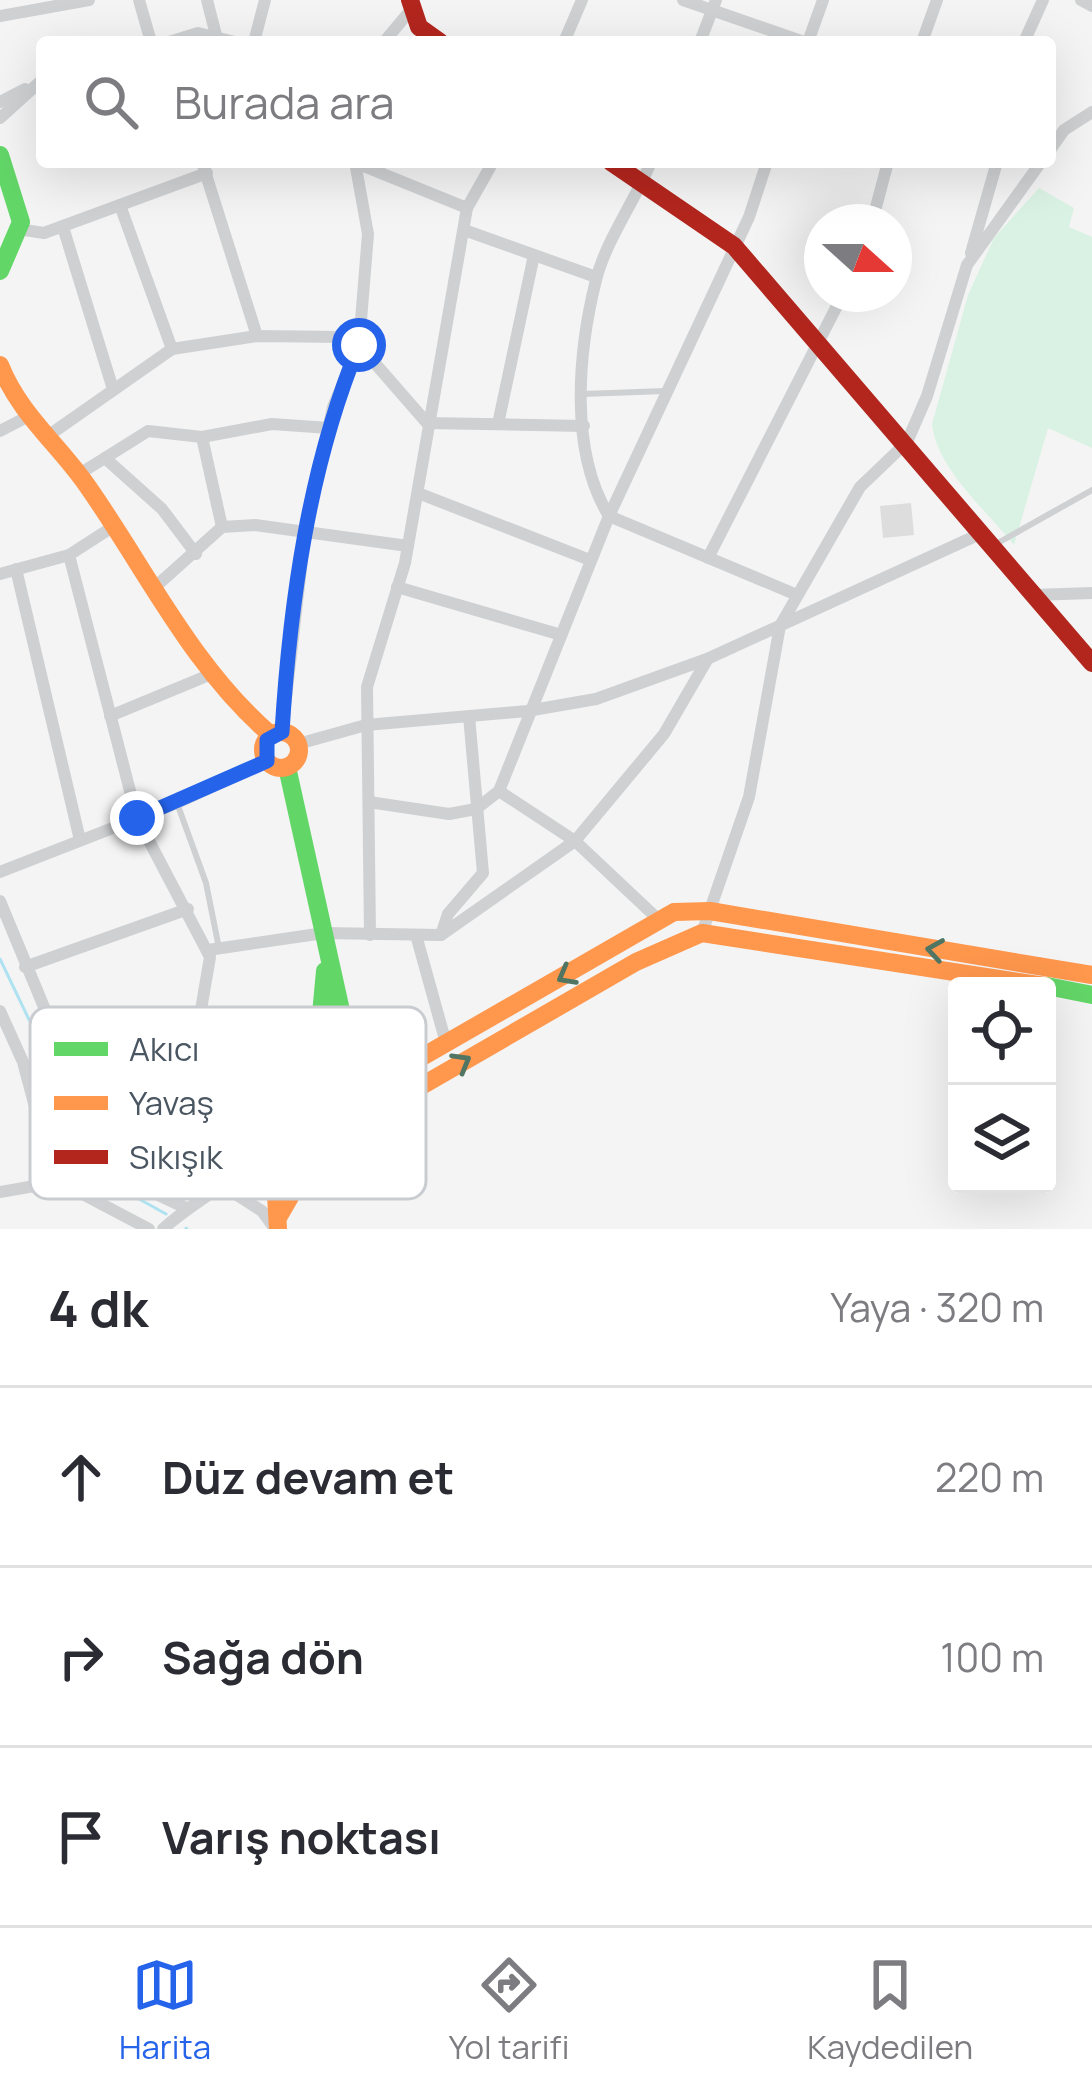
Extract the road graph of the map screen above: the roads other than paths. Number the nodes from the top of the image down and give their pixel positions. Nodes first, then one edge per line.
1 (140, 0) edge
2 (207, 0) edge
3 (265, 0) edge
4 (582, 0) edge
5 (683, 0) edge
6 (824, 0) edge
7 (937, 0) edge
8 (1043, 0) edge
9 (1081, 0) edge
10 (79, 1) edge
11 (413, 4) edge
12 (714, 5) edge
13 (1092, 6) edge
14 (0, 16) edge
15 (216, 35) joint
16 (150, 36) edge
17 (188, 36) edge
18 (256, 36) edge
19 (389, 36) edge
20 (432, 36) edge
21 (567, 36) edge
22 (702, 36) edge
23 (791, 36) edge
24 (809, 36) edge
25 (924, 36) edge
26 (1027, 36) edge
27 (36, 83) edge
28 (36, 85) edge
29 (0, 102) edge
30 (1092, 112) edge
31 (0, 118) edge
32 (1056, 141) edge
33 (0, 155) edge
34 (202, 168) edge
35 (204, 168) edge
36 (357, 168) edge
37 (370, 168) edge
38 (489, 168) edge
39 (621, 168) edge
40 (649, 168) edge
41 (765, 168) edge
42 (886, 168) edge
43 (995, 168) edge
44 (1037, 168) edge
45 (6, 178) edge
46 (643, 182) junction
47 (877, 204) edge
48 (122, 208) junction
49 (466, 208) junction
50 (63, 227) junction
51 (18, 229) junction
52 (466, 232) junction
53 (734, 246) junction
54 (534, 255) junction
55 (967, 265) junction
56 (0, 271) edge
57 (596, 277) junction
58 (833, 312) edge
59 (257, 336) junction
60 (819, 339) junction
61 (359, 345) junction
62 (172, 349) junction
63 (0, 365) edge
64 (112, 386) junction
65 (665, 391) junction
66 (583, 394) junction
67 (27, 417) junction
68 (428, 423) junction
69 (499, 424) junction
70 (584, 426) junction
71 (329, 428) junction
72 (0, 431) edge
73 (202, 437) junction
74 (45, 438) junction
75 (907, 442) junction
76 (105, 458) junction
77 (79, 474) junction
78 (1092, 490) edge
79 (418, 493) junction
80 (609, 516) junction
81 (111, 527) junction
82 (222, 527) junction
83 (305, 534) junction
84 (987, 540) junction
85 (408, 546) junction
86 (196, 554) junction
87 (69, 555) junction
88 (708, 557) junction
89 (590, 560) junction
90 (16, 569) junction
91 (0, 574) edge
92 (397, 587) junction
93 (154, 588) junction
94 (1092, 593) edge
95 (797, 595) junction
96 (1034, 595) junction
97 (781, 626) junction
98 (559, 634) junction
99 (707, 659) junction
100 (1092, 663) edge
101 (215, 673) junction
102 (527, 711) junction
103 (110, 716) junction
104 (469, 716) junction
105 (366, 725) junction
106 (284, 737) junction
107 (267, 761) junction
108 (287, 767) junction
109 (499, 791) junction
110 (369, 802) junction
111 (177, 803) junction
112 (476, 809) junction
113 (137, 818) junction
114 (80, 840) junction
115 (575, 841) junction
116 (0, 872) edge
117 (0, 901) edge
118 (188, 909) junction
119 (710, 911) junction
120 (660, 921) junction
121 (324, 933) junction
122 (702, 933) junction
123 (370, 934) junction
124 (416, 935) junction
125 (440, 935) junction
126 (213, 949) junction
127 (326, 954) junction
128 (25, 967) junction
129 (1092, 975) edge
130 (988, 977) edge
131 (1056, 988) edge
132 (1092, 995) edge
133 (42, 1007) edge
134 (202, 1007) edge
135 (321, 1007) edge
136 (337, 1007) edge
137 (0, 1011) edge
138 (446, 1043) junction
139 (426, 1055) edge
140 (426, 1083) edge
141 (30, 1089) edge
142 (30, 1187) edge
143 (0, 1192) edge
144 (90, 1199) edge
145 (167, 1199) edge
146 (205, 1199) edge
147 (244, 1199) edge
148 (294, 1199) edge
149 (187, 1208) junction
150 (277, 1225) edge
151 (149, 1229) edge
152 (163, 1229) edge

1 - 16 street
2 - 15 street
3 - 18 street
4 - 21 street
5 - 12 street
6 - 24 street
7 - 25 street
8 - 26 street
9 - 13 street
10 - 14 street
11 - 19 street
11 - 20 street
12 - 22 street
12 - 23 street
15 - 17 street
27 - 29 street
28 - 31 street
30 - 32 street
33 - 45 street
34 - 48 street
35 - 59 street
36 - 61 street
37 - 49 street
38 - 49 street
39 - 46 street
40 - 46 street
41 - 53 street
42 - 47 street
43 - 55 street
44 - 55 street
45 - 51 street
46 - 53 street
46 - 57 street
48 - 50 street
48 - 62 street
49 - 52 street
50 - 51 street
50 - 64 street
51 - 56 street
52 - 54 street
52 - 68 street
53 - 60 street
53 - 65 street
54 - 57 street
54 - 69 street
55 - 75 street
57 - 66 street
58 - 60 street
59 - 61 street
59 - 62 street
60 - 75 street
60 - 88 street
61 - 68 street
61 - 71 street
62 - 64 street
63 - 67 street
64 - 74 street
65 - 66 lane
65 - 80 street
66 - 70 street
67 - 72 street
67 - 74 street
68 - 69 street
68 - 79 street
69 - 70 street
70 - 80 street
71 - 73 street
71 - 83 street
73 - 76 street
73 - 82 street
74 - 77 street
75 - 84 street
75 - 95 street
76 - 77 street
76 - 86 street
77 - 81 street
78 - 84 lane
79 - 85 street
79 - 89 street
80 - 88 street
80 - 89 street
81 - 87 street
81 - 93 street
82 - 83 street
82 - 86 street
83 - 85 street
83 - 106 street
84 - 96 street
84 - 97 street
85 - 92 street
86 - 93 street
87 - 90 street
87 - 103 street
88 - 95 street
89 - 98 street
90 - 91 street
90 - 114 street
92 - 98 street
92 - 105 street
93 - 101 street
94 - 96 street
95 - 97 street
96 - 100 street
97 - 99 street
97 - 119 street
98 - 102 street
99 - 102 street
99 - 115 street
101 - 103 street
101 - 106 street
102 - 104 street
102 - 109 street
103 - 113 street
104 - 105 street
104 - 112 street
105 - 106 street
105 - 110 street
106 - 107 street
106 - 108 street
107 - 108 street
107 - 111 street
108 - 121 street
109 - 112 street
109 - 115 street
110 - 112 street
110 - 123 street
111 - 113 street
111 - 126 lane
112 - 125 street
113 - 114 street
113 - 118 street
114 - 116 street
115 - 120 street
115 - 125 street
117 - 128 street
118 - 126 street
118 - 128 street
119 - 120 street
119 - 122 street
129 -> 119 street
120 -> 138 street
121 - 123 street
121 - 126 street
121 - 127 street
122 - 130 street
140 -> 122 street
123 - 124 street
124 - 125 street
124 - 138 street
126 - 134 street
127 - 135 street
127 - 136 street
128 - 133 street
131 - 132 street
137 - 141 street
138 - 139 street
142 - 143 street
144 - 151 street
145 - 149 street
146 - 149 street
147 - 150 street
148 - 150 street
149 - 152 street

